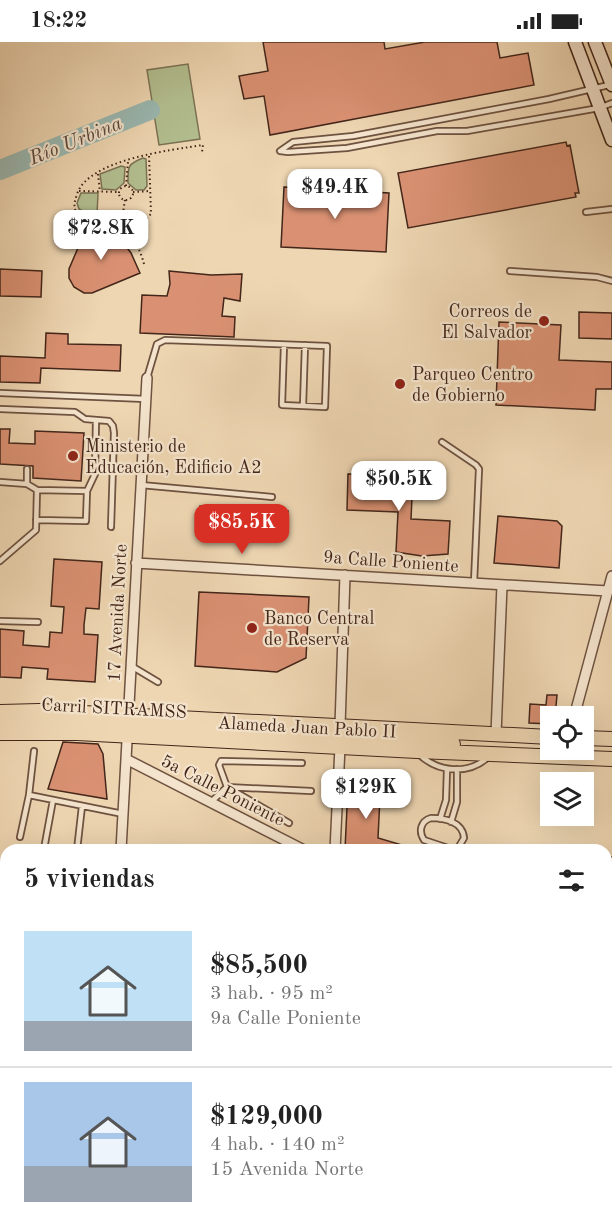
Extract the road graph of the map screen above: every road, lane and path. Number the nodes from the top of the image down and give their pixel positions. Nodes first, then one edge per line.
1 (574, 42) edge
2 (595, 42) edge
3 (612, 84) edge
4 (593, 90) junction
5 (612, 103) edge
6 (599, 108) junction
7 (612, 140) edge
8 (202, 152) dead end
9 (149, 154) junction
10 (128, 160) junction
11 (98, 172) junction
12 (126, 186) junction
13 (79, 191) junction
14 (150, 191) junction
15 (100, 192) junction
16 (119, 192) junction
17 (133, 192) junction
18 (125, 199) junction
19 (612, 209) edge
20 (586, 212) dead end
21 (121, 228) junction
22 (130, 234) junction
23 (144, 264) dead end
24 (510, 271) dead end
25 (612, 281) edge
26 (284, 345) junction
27 (305, 345) junction
28 (147, 378) joint
29 (0, 393) edge
30 (146, 399) junction
31 (303, 406) junction
32 (0, 409) edge
33 (96, 420) junction
34 (442, 442) dead end
35 (27, 469) dead end
36 (0, 482) edge
37 (27, 484) junction
38 (141, 485) junction
39 (37, 490) junction
40 (87, 491) junction
41 (272, 497) dead end
42 (36, 520) junction
43 (111, 527) dead end
44 (0, 561) edge
45 (136, 563) junction
46 (345, 575) junction
47 (612, 576) edge
48 (474, 583) junction
49 (502, 585) junction
50 (608, 591) junction
51 (0, 621) edge
52 (38, 622) dead end
53 (130, 665) junction
54 (158, 682) dead end
55 (577, 706) edge
56 (0, 712) edge
57 (0, 724) edge
58 (127, 726) junction
59 (340, 726) junction
60 (0, 733) edge
61 (496, 734) junction
62 (540, 736) edge
63 (594, 738) edge
64 (612, 739) edge
65 (340, 747) junction
66 (540, 747) edge
67 (594, 749) edge
68 (612, 750) edge
69 (34, 751) dead end
70 (417, 751) junction
71 (490, 754) junction
72 (126, 759) junction
73 (612, 759) edge
74 (302, 763) dead end
75 (447, 769) junction
76 (457, 769) junction
77 (227, 787) junction
78 (310, 791) dead end
79 (29, 795) junction
80 (53, 800) junction
81 (211, 802) junction
82 (82, 806) junction
83 (123, 813) junction
84 (440, 819) junction
85 (451, 822) junction
86 (289, 823) dead end
87 (20, 837) dead end
88 (45, 844) edge
89 (78, 844) edge
90 (121, 844) edge
91 (292, 844) edge
92 (335, 844) edge
93 (436, 844) edge
94 (462, 844) edge

1 - 4 main road
2 - 3 main road
3 - 4 lane
4 - 6 main road
4 - 6 lane
5 - 6 lane
6 - 7 main road
8 - 9 path
9 - 10 path
9 - 14 path
10 - 11 path
10 - 12 path
11 - 13 path
11 - 15 path
12 - 16 path
12 - 17 path
13 - 15 path
13 - 21 path
14 - 17 path
14 - 22 path
15 - 16 path
16 - 18 path
17 - 18 path
18 - 21 path
19 - 20 lane
21 - 22 path
22 - 23 path
24 - 25 lane
26 - 27 lane
26 - 28 lane
26 - 31 lane
27 - 31 lane
27 - 31 lane
28 - 30 street, 17 Avenida Norte
29 - 30 lane
30 - 38 street, 17 Avenida Norte
32 - 33 lane
33 - 40 lane
33 - 43 lane
34 - 48 lane
35 - 37 lane
36 - 37 lane
37 - 39 lane
38 - 41 lane
38 - 45 street, 17 Avenida Norte
39 - 40 lane
39 - 42 lane
40 - 42 lane
42 - 44 lane
45 - 46 street, 9a Calle Poniente
45 - 53 street, 17 Avenida Norte
46 - 48 street, 9a Calle Poniente
46 - 59 street
47 - 50 street
48 - 49 street, 9a Calle Poniente
49 - 50 street, 9a Calle Poniente
49 - 61 street
50 - 55 street
51 - 52 lane
53 - 54 lane
53 - 58 street, 17 Avenida Norte
56 - 58 main road, Alameda Juan Pablo II
57 - 58 main road, Carril SITRAMSS
58 - 59 main road, Alameda Juan Pablo II
58 - 60 main road, Alameda Juan Pablo II
58 - 65 main road, Alameda Juan Pablo II
58 - 66 main road, Carril SITRAMSS
58 - 72 street, 17 Avenida Norte
59 - 61 main road, Alameda Juan Pablo II
61 - 62 main road, Alameda Juan Pablo II
63 - 64 main road
65 - 70 main road, Alameda Juan Pablo II
65 - 92 street
67 - 68 main road
69 - 79 lane
70 - 71 main road, Alameda Juan Pablo II
70 - 75 lane
71 - 73 main road, Alameda Juan Pablo II
71 - 76 lane
72 - 81 street, 5a Calle Poniente
72 - 83 street, 17 Avenida Norte
74 - 77 lane
75 - 76 lane
75 - 84 lane
76 - 85 lane
77 - 78 lane
77 - 81 lane
77 - 86 lane
79 - 80 lane
79 - 87 lane
80 - 82 lane
80 - 88 lane
81 - 91 street, 5a Calle Poniente
82 - 83 lane
82 - 89 lane
83 - 90 street, 17 Avenida Norte
84 - 85 lane
84 - 93 lane
85 - 94 lane

